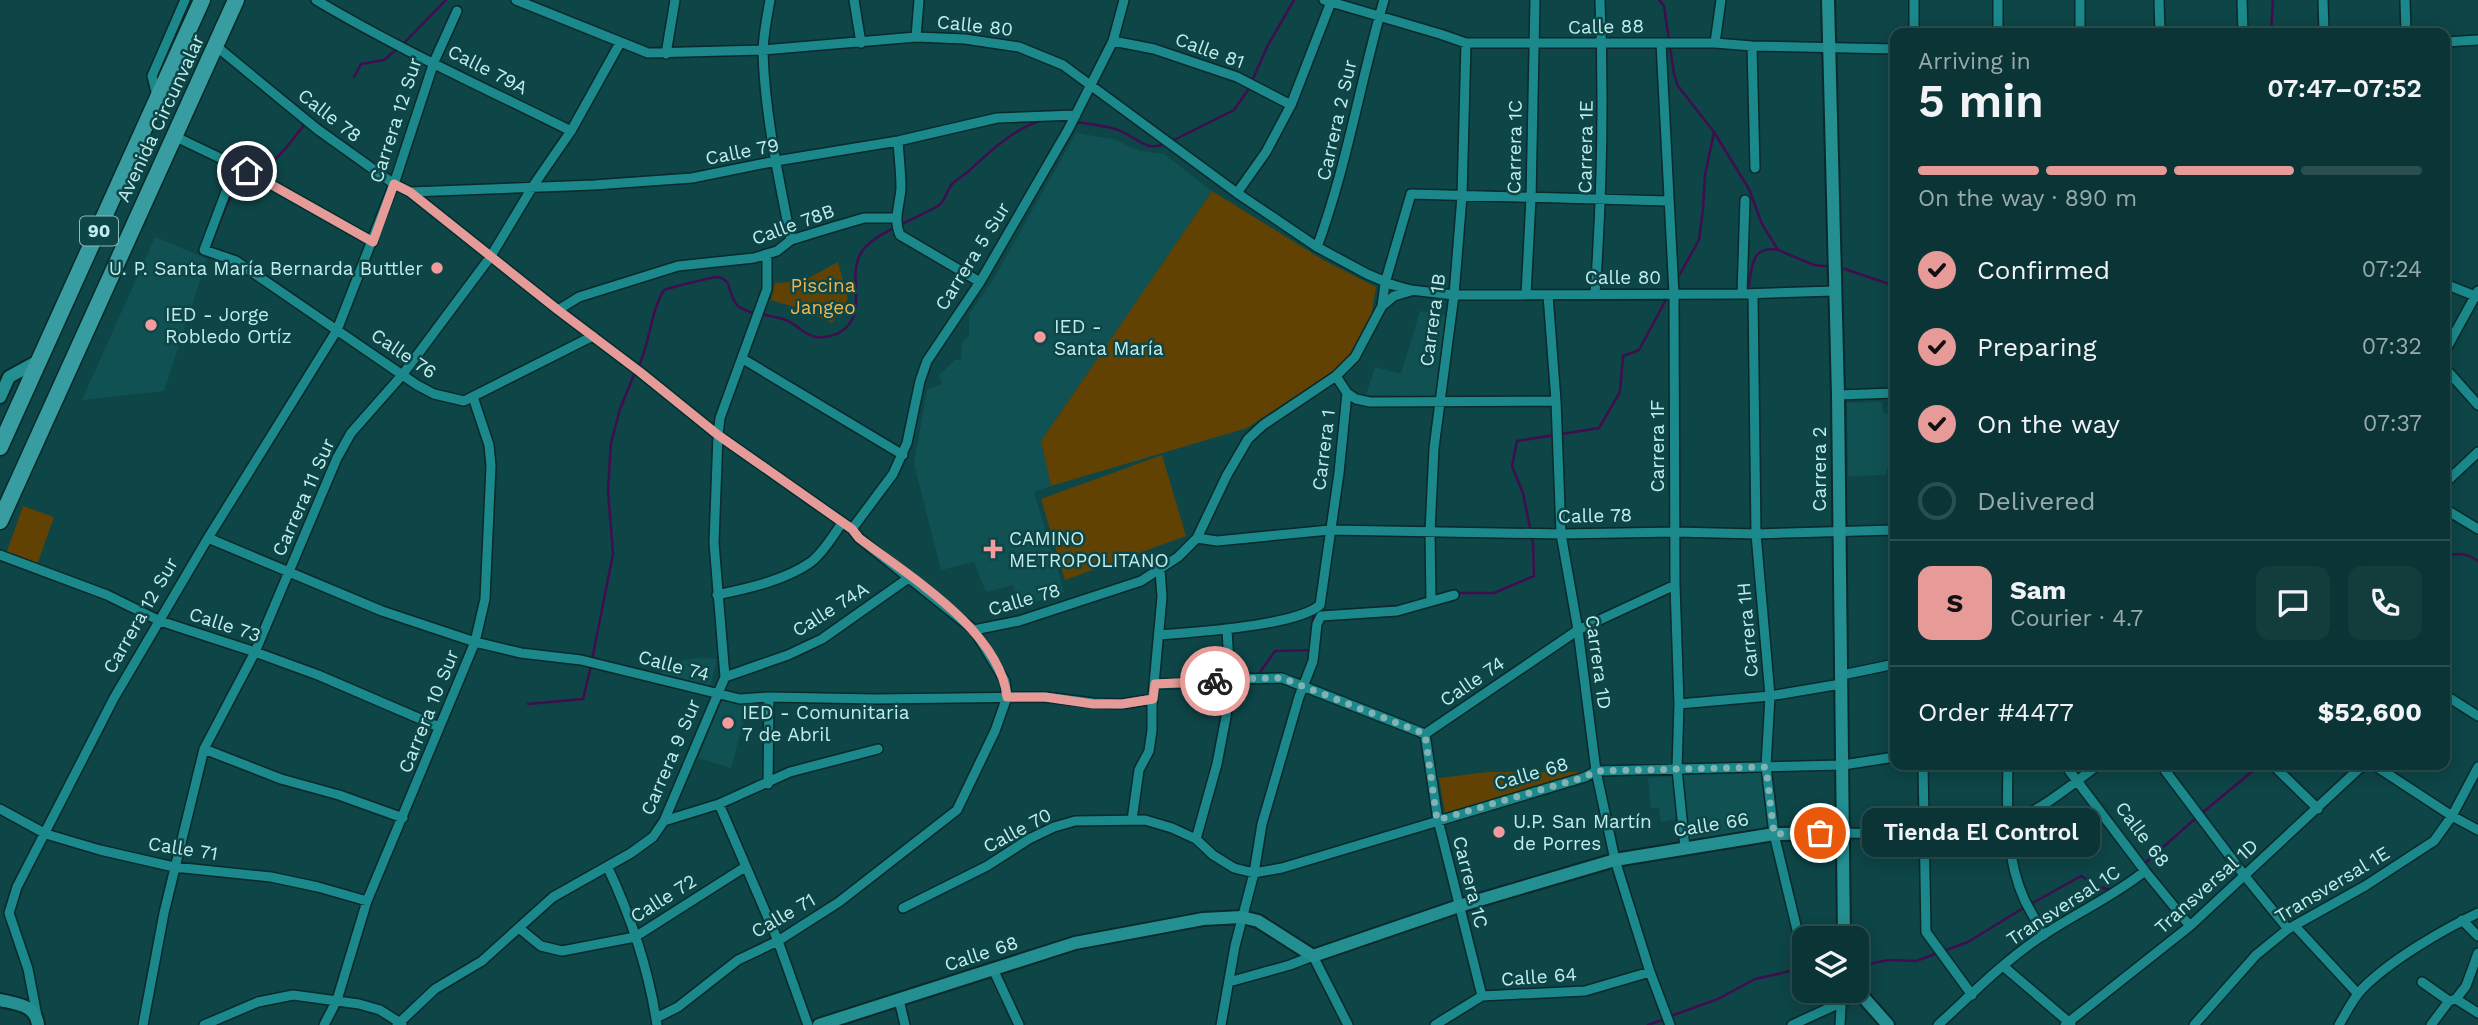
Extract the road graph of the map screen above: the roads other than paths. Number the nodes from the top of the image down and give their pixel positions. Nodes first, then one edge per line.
1 (185, 0) edge
2 (202, 0) edge
3 (236, 0) edge
4 (516, 0) edge
5 (675, 0) edge
6 (770, 0) edge
7 (854, 0) edge
8 (919, 0) edge
9 (1124, 0) edge
10 (1384, 0) edge
11 (1535, 0) edge
12 (1601, 0) edge
13 (1721, 0) edge
14 (1828, 0) edge
15 (1914, 0) edge
16 (1998, 0) edge
17 (2080, 0) edge
18 (2159, 0) edge
19 (2242, 0) edge
20 (2323, 0) edge
21 (2405, 0) edge
22 (1327, 1) edge
23 (322, 2) edge
24 (457, 11) dead end
25 (1379, 16) junction
26 (1914, 28) edge
27 (1998, 28) edge
28 (2080, 28) edge
29 (2160, 28) edge
30 (2243, 28) edge
31 (2324, 28) edge
32 (2406, 28) edge
33 (916, 37) junction
34 (2478, 40) edge
35 (1113, 41) junction
36 (2450, 42) edge
37 (620, 43) junction
38 (861, 43) junction
39 (1466, 43) junction
40 (1667, 43) junction
41 (1715, 43) junction
42 (1533, 44) junction
43 (1602, 44) junction
44 (216, 46) junction
45 (1752, 46) junction
46 (1830, 48) junction
47 (1890, 49) edge
48 (763, 50) junction
49 (666, 54) junction
50 (434, 62) junction
51 (1092, 85) junction
52 (158, 101) junction
53 (1291, 104) junction
54 (1076, 115) junction
55 (571, 131) junction
56 (174, 136) junction
57 (898, 141) junction
58 (776, 161) junction
59 (236, 165) junction
60 (1755, 167) dead end
61 (394, 184) junction
62 (533, 186) junction
63 (410, 192) junction
64 (1237, 193) junction
65 (1462, 196) junction
66 (1531, 198) junction
67 (1601, 198) junction
68 (1745, 200) dead end
69 (1668, 201) junction
70 (897, 224) junction
71 (791, 240) junction
72 (373, 242) junction
73 (1317, 247) junction
74 (766, 255) junction
75 (491, 256) junction
76 (980, 282) junction
77 (1385, 283) junction
78 (2450, 286) edge
79 (1411, 290) junction
80 (1834, 291) junction
81 (1595, 294) junction
82 (1674, 294) junction
83 (1742, 294) junction
84 (1753, 294) junction
85 (1454, 295) junction
86 (1525, 295) junction
87 (1548, 295) junction
88 (2477, 295) edge
89 (1382, 306) junction
90 (558, 310) junction
91 (337, 330) junction
92 (593, 336) junction
93 (2450, 342) edge
94 (743, 359) junction
95 (40, 360) junction
96 (403, 374) junction
97 (2450, 374) edge
98 (1336, 376) junction
99 (1347, 393) junction
100 (1890, 393) edge
101 (1838, 396) junction
102 (0, 397) edge
103 (473, 397) junction
104 (1556, 401) junction
105 (1438, 402) junction
106 (2478, 405) edge
107 (718, 435) junction
108 (0, 447) edge
109 (2478, 452) edge
110 (903, 454) junction
111 (2450, 478) edge
112 (2450, 512) edge
113 (0, 521) edge
114 (842, 523) junction
115 (852, 529) junction
116 (2478, 529) edge
117 (1330, 530) junction
118 (1890, 530) edge
119 (1839, 531) junction
120 (1430, 532) junction
121 (1676, 532) junction
122 (1562, 534) junction
123 (1756, 534) junction
124 (208, 538) junction
125 (1197, 538) junction
126 (0, 555) edge
127 (1160, 570) junction
128 (290, 571) junction
129 (911, 577) junction
130 (1675, 585) junction
131 (717, 595) junction
132 (1454, 596) dead end
133 (1431, 598) junction
134 (1321, 610) junction
135 (160, 621) junction
136 (974, 630) junction
137 (1227, 630) junction
138 (1578, 630) junction
139 (1160, 635) junction
140 (475, 642) junction
141 (256, 652) junction
142 (1890, 665) edge
143 (724, 677) junction
144 (1230, 679) junction
145 (1841, 679) junction
146 (1155, 684) junction
147 (1303, 685) junction
148 (716, 695) junction
149 (1770, 696) junction
150 (769, 697) junction
151 (1007, 697) junction
152 (2450, 698) edge
153 (1153, 699) junction
154 (1679, 704) junction
155 (2478, 716) edge
156 (439, 727) junction
157 (1425, 734) junction
158 (878, 748) dead end
159 (204, 749) junction
160 (1890, 758) edge
161 (1843, 765) junction
162 (1766, 767) junction
163 (2478, 767) edge
164 (1677, 769) junction
165 (1923, 770) edge
166 (2008, 770) edge
167 (2070, 770) edge
168 (2091, 770) edge
169 (2165, 770) edge
170 (2279, 770) edge
171 (2358, 770) edge
172 (2382, 770) edge
173 (1596, 771) junction
174 (2078, 779) junction
175 (768, 784) junction
176 (719, 804) junction
177 (0, 809) edge
178 (2318, 809) junction
179 (2452, 816) junction
180 (403, 818) junction
181 (1132, 820) junction
182 (1437, 820) junction
183 (664, 821) junction
184 (2007, 824) junction
185 (2478, 830) edge
186 (1843, 833) junction
187 (46, 834) junction
188 (1774, 834) junction
189 (1926, 834) junction
190 (1196, 839) junction
191 (1685, 848) junction
192 (1615, 860) junction
193 (174, 867) junction
194 (745, 867) junction
195 (2142, 867) junction
196 (608, 868) junction
197 (1254, 873) junction
198 (2244, 875) junction
199 (367, 901) junction
200 (1459, 906) junction
201 (903, 908) dead end
202 (4, 912) edge
203 (2478, 913) edge
204 (1242, 917) junction
205 (2462, 920) junction
206 (1796, 926) edge
207 (1844, 926) edge
208 (2190, 926) junction
209 (519, 928) junction
210 (2291, 928) junction
211 (2044, 935) junction
212 (2478, 936) edge
213 (635, 937) junction
214 (778, 941) junction
215 (2478, 953) edge
216 (1313, 956) junction
217 (2003, 966) junction
218 (993, 968) junction
219 (1650, 972) junction
220 (1229, 982) junction
221 (2422, 982) dead end
222 (2358, 994) junction
223 (1972, 995) junction
224 (1482, 996) junction
225 (337, 999) junction
226 (0, 1000) edge
227 (898, 1000) junction
228 (2452, 1000) junction
229 (1844, 1003) edge
230 (1868, 1003) edge
231 (1841, 1004) junction
232 (2478, 1013) edge
233 (37, 1020) edge
234 (1668, 1020) edge
235 (656, 1022) edge
236 (400, 1024) edge
237 (2069, 1024) edge
238 (143, 1025) edge
239 (204, 1025) edge
240 (324, 1025) edge
241 (808, 1025) edge
242 (819, 1025) edge
243 (905, 1025) edge
244 (1019, 1025) edge
245 (1221, 1025) edge
246 (1348, 1025) edge
247 (1435, 1025) edge
248 (1792, 1025) edge
249 (1840, 1025) edge
250 (1888, 1025) edge
251 (1938, 1025) edge
252 (2194, 1025) edge
253 (2339, 1025) edge
254 (2431, 1025) edge

1 - 52 street
2 - 52 highway, Avenida Circunvalar / 90
3 - 44 highway, Avenida Circunvalar / 90
4 - 37 street, Calle 80
5 - 49 street
6 - 48 street
7 - 38 street
8 - 33 street
9 - 35 street, Carrera 5 Sur
10 - 25 street, Carrera 2 Sur
11 - 42 street, Carrera 1C
12 - 43 street, Carrera 1E
13 - 41 street
14 - 46 street, Carrera 2
15 - 26 street
16 - 27 street
17 - 28 street
18 - 29 street
19 - 30 street
20 - 31 street
21 - 32 street
22 - 25 street, Calle 88
22 - 53 street
23 - 50 street, Calle 79A
24 - 50 street, Carrera 12 Sur
25 - 39 street, Calle 88
25 - 73 street, Carrera 2 Sur
33 - 38 street, Calle 80
33 - 51 street, Calle 80
34 - 36 street
35 - 51 street, Carrera 5 Sur
35 - 53 street, Calle 81
37 - 49 street, Calle 80
37 - 55 street, Carrera 11 Sur
38 - 48 street, Calle 80
39 - 42 street, Calle 88
39 - 65 street, Carrera 1B
40 - 41 street, Calle 88
40 - 43 street, Calle 88
40 - 69 street, Carrera 1F
41 - 45 street, Calle 88
42 - 43 street, Calle 88
42 - 66 street, Carrera 1C
43 - 67 street, Carrera 1E
44 - 56 highway, Avenida Circunvalar / 90
44 - 61 street, Calle 78
45 - 46 street, Calle 88
45 - 60 street
46 - 47 street, Calle 88
46 - 80 street, Carrera 2
48 - 49 street, Calle 80
48 - 58 street
50 - 55 street, Calle 79A
50 - 61 street, Carrera 12 Sur
51 - 54 street, Carrera 5 Sur
51 - 64 street, Calle 80
52 - 95 highway, Avenida Circunvalar / 90
53 - 64 street
54 - 57 street, Calle 79
54 - 76 street, Carrera 5 Sur
55 - 62 street, Carrera 11 Sur
56 - 59 street
56 - 113 highway, Avenida Circunvalar / 90
57 - 58 street, Calle 79
57 - 70 street
58 - 62 street, Calle 79
58 - 71 street
59 - 72 street
59 - 91 street, Calle 76
61 - 63 street, Calle 78
61 - 72 street, Carrera 12 Sur
62 - 63 street, Calle 79
62 - 75 street, Carrera 11 Sur
63 - 75 street, Calle 78
64 - 73 street, Calle 80
65 - 66 street
65 - 77 street
65 - 85 street, Carrera 1B
66 - 67 street
66 - 86 street, Carrera 1C
67 - 69 street
67 - 81 street, Carrera 1E
68 - 83 street
69 - 82 street, Carrera 1F
70 - 71 street, Calle 78B
70 - 76 street
71 - 74 street, Calle 78B
72 - 91 street, Carrera 12 Sur
73 - 77 street, Calle 80
74 - 90 street, Calle 78B
74 - 94 street, Carrera 9 Sur
75 - 90 street, Calle 78
75 - 96 street, Carrera 11 Sur
76 - 110 street, Carrera 5 Sur
77 - 79 street, Calle 80
77 - 89 street
78 - 88 street
79 - 85 street, Calle 80
79 - 89 street
80 - 84 street, Calle 80
80 - 101 street, Carrera 2
81 - 82 street, Calle 80
81 - 87 street, Calle 80
82 - 83 street, Calle 80
82 - 121 street, Carrera 1F
83 - 84 street, Calle 80
84 - 123 street, Carrera 1H
85 - 86 street, Calle 80
85 - 105 street, Carrera 1B
86 - 87 street, Calle 80
87 - 104 street, Carrera 1D
88 - 93 street
89 - 98 street
90 - 92 street, Calle 78
91 - 96 street, Calle 76
91 - 124 street, Carrera 12 Sur
92 - 103 street
92 - 107 street, Calle 78
94 - 107 street, Carrera 9 Sur
94 - 110 street
95 - 102 street
95 - 108 highway, Avenida Circunvalar / 90
96 - 103 street, Calle 76
96 - 128 street, Carrera 11 Sur
97 - 106 street
98 - 99 street, Carrera 1
98 - 125 street
99 - 105 street
99 - 117 street, Carrera 1
100 - 101 street
101 - 119 street, Carrera 2
103 - 140 street, Carrera 10 Sur
104 - 105 street
104 - 122 street, Carrera 1D
105 - 120 street, Carrera 1B
107 - 114 street, Calle 78
107 - 131 street, Carrera 9 Sur
109 - 111 street
110 - 115 street, Carrera 5 Sur
112 - 116 street
114 - 115 street, Calle 78
114 - 131 street
115 - 129 street, Calle 78
117 - 120 street, Calle 78
117 - 125 street, Calle 78
117 - 134 street, Carrera 1
118 - 119 street, Calle 78
119 - 123 street, Calle 78
119 - 145 street, Carrera 2
120 - 122 street, Calle 78
120 - 133 street, Carrera 1B
121 - 122 street, Calle 78
121 - 123 street, Calle 78
121 - 130 street, Carrera 1F
122 - 138 street, Carrera 1D
123 - 149 street, Carrera 1H
124 - 128 street, Calle 74
124 - 135 street, Carrera 12 Sur
125 - 127 street, Calle 78
126 - 135 street, Calle 73
127 - 136 street, Calle 78
127 - 139 street
128 - 140 street, Calle 74
128 - 141 street, Carrera 11 Sur
129 - 136 street, Calle 78
129 - 143 street, Calle 74A
130 - 138 street, Calle 74
130 - 154 street, Carrera 1F
131 - 143 street, Carrera 9 Sur
132 - 133 street
133 - 134 street
134 - 137 street
134 - 147 street, Carrera 1
135 - 141 street, Calle 73
135 - 187 street, Carrera 12 Sur
136 - 151 street
137 - 139 street
137 - 144 street
138 - 157 street, Calle 74
138 - 173 street, Carrera 1D
139 - 146 street
140 - 148 street, Calle 74
140 - 156 street, Carrera 10 Sur
141 - 156 street, Calle 73
141 - 159 street, Carrera 11 Sur
142 - 145 street
143 - 148 street, Carrera 9 Sur
144 - 146 street
144 - 147 street
144 - 190 street
145 - 149 street
145 - 161 street, Carrera 2
146 - 153 street
147 - 157 street
147 - 197 street, Carrera 1
148 - 150 street, Calle 74
148 - 183 street, Carrera 9 Sur
149 - 154 street
149 - 162 street, Carrera 1H
150 - 151 street, Calle 74
150 - 175 street
151 - 153 street, Calle 74
151 - 214 street, Calle 71
152 - 155 street
153 - 181 street
154 - 164 street, Carrera 1F
156 - 180 street, Carrera 10 Sur
157 - 182 street, Carrera 1C
158 - 175 street
159 - 180 street
159 - 193 street, Carrera 11 Sur
160 - 161 street, Calle 68
161 - 162 street, Calle 68
161 - 186 street, Carrera 2
162 - 164 street, Calle 68
162 - 188 street, Carrera 1H
163 - 179 street, Transversal 1E
164 - 173 street, Calle 68
164 - 191 street, Carrera 1F
165 - 189 street
166 - 184 street
167 - 174 street, Calle 68
168 - 174 street, Calle 66
169 - 198 street
170 - 178 street
171 - 178 street, Transversal 1D
172 - 179 street
173 - 182 street, Calle 68
173 - 192 street, Carrera 1D
174 - 184 street, Calle 66
174 - 195 street, Calle 68
175 - 176 street
176 - 183 street
176 - 194 street
177 - 187 street, Calle 71
178 - 198 street, Transversal 1D
179 - 185 street
179 - 210 street, Transversal 1E
180 - 199 street, Carrera 10 Sur
181 - 190 street, Calle 70
181 - 201 street, Calle 70
182 - 197 street, Calle 68
182 - 200 street, Carrera 1C
183 - 196 street, Carrera 9 Sur
184 - 189 street, Calle 66
184 - 211 street
186 - 188 street, Calle 66
186 - 189 street, Calle 66
186 - 207 street, Carrera 2
187 - 193 street, Calle 71
187 - 202 street, Carrera 12 Sur
188 - 191 street, Calle 66
188 - 206 street, Carrera 1H
189 - 223 street
190 - 197 street
191 - 192 street, Calle 66
192 - 200 street, Calle 66
192 - 219 street, Carrera 1D
193 - 199 street, Calle 71
193 - 238 street, Carrera 11 Sur
194 - 213 street, Calle 72
194 - 214 street
195 - 208 street, Calle 68
195 - 211 street, Transversal 1C
196 - 209 street, Carrera 9 Sur
196 - 213 street
197 - 204 street, Carrera 1
198 - 208 street, Transversal 1D
198 - 210 street
199 - 225 street, Carrera 10 Sur
200 - 216 street, Calle 66
200 - 224 street, Carrera 1C
202 - 233 street, Carrera 12 Sur
203 - 205 street
204 - 216 street, Calle 68
204 - 218 street, Calle 68
204 - 220 street, Carrera 1
205 - 212 street
205 - 222 street
208 - 237 street, Transversal 1D
209 - 213 street, Calle 72
209 - 236 street, Carrera 9 Sur
210 - 222 street
210 - 252 street, Transversal 1E
211 - 217 street, Transversal 1C
213 - 235 street
214 - 235 street, Calle 71
214 - 241 street
215 - 228 street
216 - 220 street, Calle 66
216 - 246 street
217 - 223 street, Transversal 1C
217 - 237 street
218 - 227 street, Calle 68
218 - 244 street
219 - 224 street, Calle 64
219 - 234 street, Carrera 1D
220 - 245 street, Carrera 1
221 - 228 street
222 - 253 street
223 - 251 street, Transversal 1C
224 - 247 street, Calle 64
225 - 236 street
225 - 239 street
225 - 240 street, Carrera 10 Sur
226 - 233 street
227 - 242 street, Calle 68
227 - 243 street
228 - 232 street
228 - 254 street
229 - 231 street
230 - 250 street
231 - 248 street
231 - 249 street

